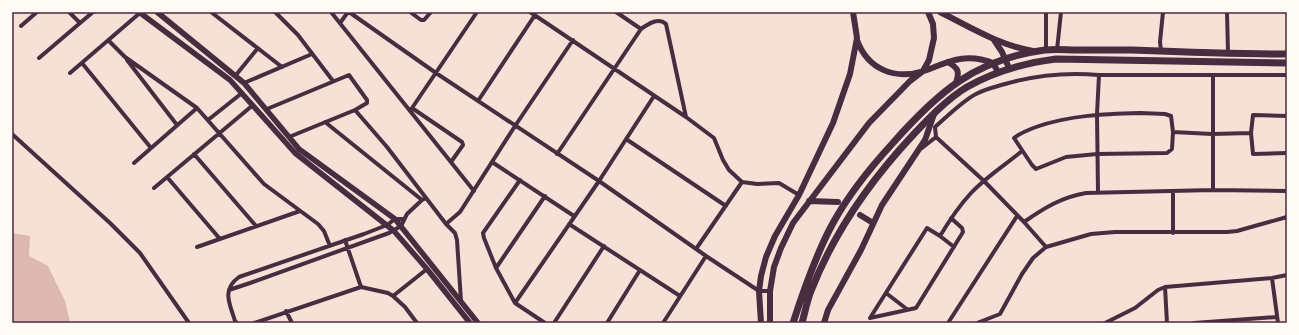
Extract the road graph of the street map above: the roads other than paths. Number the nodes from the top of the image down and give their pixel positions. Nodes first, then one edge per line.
1 (37, 12) edge
2 (69, 12) edge
3 (93, 12) edge
4 (141, 12) edge
5 (157, 12) edge
6 (211, 12) edge
7 (275, 12) edge
8 (331, 12) edge
9 (349, 12) edge
10 (410, 12) edge
11 (431, 12) edge
12 (477, 12) edge
13 (530, 12) edge
14 (616, 12) edge
15 (853, 12) edge
16 (928, 12) edge
17 (940, 12) edge
18 (954, 12) edge
19 (1046, 12) edge
20 (1061, 12) edge
21 (1163, 12) edge
22 (1228, 12) edge
23 (535, 15) junction
24 (954, 19) junction
25 (339, 22) junction
26 (80, 23) junction
27 (21, 26) dead end
28 (641, 29) junction
29 (857, 38) junction
30 (573, 40) junction
31 (994, 40) junction
32 (109, 41) junction
33 (258, 48) junction
34 (1046, 50) junction
35 (1057, 50) junction
36 (1161, 51) junction
37 (1036, 52) junction
38 (312, 54) junction
39 (1228, 54) junction
40 (1259, 54) junction
41 (1287, 54) edge
42 (125, 57) junction
43 (39, 58) dead end
44 (1005, 59) junction
45 (948, 62) junction
46 (1259, 62) junction
47 (82, 63) junction
48 (993, 63) junction
49 (1287, 63) edge
50 (282, 67) junction
51 (613, 68) junction
52 (1009, 68) junction
53 (923, 71) junction
54 (998, 72) junction
55 (70, 73) dead end
56 (436, 73) junction
57 (236, 75) junction
58 (1099, 75) junction
59 (1287, 75) edge
60 (1213, 76) junction
61 (333, 81) junction
62 (244, 83) junction
63 (956, 83) junction
64 (242, 93) junction
65 (254, 94) junction
66 (654, 96) junction
67 (248, 100) junction
68 (478, 100) junction
69 (252, 105) junction
70 (197, 108) junction
71 (266, 109) junction
72 (355, 110) junction
73 (411, 110) junction
74 (934, 114) junction
75 (1097, 114) junction
76 (1287, 116) edge
77 (686, 117) junction
78 (208, 120) junction
79 (325, 122) junction
80 (177, 125) junction
81 (515, 126) junction
82 (1172, 132) junction
83 (219, 133) junction
84 (1251, 133) junction
85 (12, 134) edge
86 (1212, 134) junction
87 (289, 137) junction
88 (936, 137) junction
89 (626, 139) junction
90 (151, 148) junction
91 (919, 150) junction
92 (1022, 151) junction
93 (1287, 153) edge
94 (194, 154) junction
95 (557, 154) junction
96 (1097, 154) junction
97 (451, 162) junction
98 (492, 162) junction
99 (134, 163) dead end
100 (166, 178) junction
101 (520, 180) junction
102 (598, 181) junction
103 (984, 181) junction
104 (742, 182) junction
105 (154, 188) dead end
106 (1213, 190) junction
107 (474, 191) junction
108 (1173, 191) junction
109 (1287, 191) edge
110 (1098, 192) junction
111 (799, 195) junction
112 (545, 196) junction
113 (424, 199) junction
114 (809, 201) junction
115 (838, 202) dead end
116 (726, 206) junction
117 (300, 211) junction
118 (860, 215) dead end
119 (574, 216) junction
120 (1017, 216) junction
121 (1287, 217) edge
122 (951, 218) junction
123 (395, 219) junction
124 (404, 219) junction
125 (1024, 222) junction
126 (873, 223) junction
127 (446, 224) junction
128 (570, 224) junction
129 (387, 225) junction
130 (256, 226) junction
131 (401, 226) junction
132 (394, 231) junction
133 (1173, 233) junction
134 (940, 236) junction
135 (220, 239) junction
136 (345, 240) junction
137 (330, 246) junction
138 (604, 246) junction
139 (954, 246) junction
140 (197, 247) dead end
141 (1046, 247) junction
142 (348, 248) junction
143 (696, 249) junction
144 (706, 256) junction
145 (496, 268) junction
146 (427, 269) junction
147 (640, 270) junction
148 (1287, 275) edge
149 (1272, 278) junction
150 (362, 287) junction
151 (1165, 287) junction
152 (228, 290) junction
153 (759, 291) junction
154 (770, 291) junction
155 (886, 293) junction
156 (393, 296) junction
157 (680, 296) junction
158 (461, 302) junction
159 (515, 303) junction
160 (908, 310) junction
161 (286, 311) junction
162 (1276, 317) junction
163 (189, 323) edge
164 (237, 323) edge
165 (254, 323) edge
166 (292, 323) edge
167 (418, 323) edge
168 (470, 323) edge
169 (478, 323) edge
170 (544, 323) edge
171 (554, 323) edge
172 (607, 323) edge
173 (663, 323) edge
174 (761, 323) edge
175 (770, 323) edge
176 (793, 323) edge
177 (802, 323) edge
178 (824, 323) edge
179 (948, 323) edge
180 (977, 323) edge
181 (1105, 323) edge
182 (1167, 323) edge
183 (1194, 323) edge
184 (1278, 323) edge

1 - 27 street
2 - 26 street
3 - 26 street
4 - 32 street
4 - 64 street
5 - 57 street
6 - 33 street
7 - 38 street
8 - 25 street
9 - 25 street
9 - 56 street
10 - 11 street
12 - 56 street
13 - 23 street
14 - 28 street
15 - 29 main road
16 - 53 main road
17 - 24 main road
18 - 24 street
19 - 34 street
20 - 35 street
21 - 36 street
22 - 39 street
23 - 30 street
23 - 68 street
24 - 31 main road
25 - 73 street
26 - 43 street
28 - 51 street
28 - 77 street
29 - 53 main road
29 - 111 main road
30 - 51 street
30 - 81 street
31 - 37 main road
31 - 44 main road
32 - 42 street
32 - 47 street
33 - 50 street
33 - 57 street
34 - 35 highway
34 - 37 highway
35 - 36 highway
36 - 39 highway
37 - 44 highway
38 - 50 street
38 - 61 street
39 - 40 highway
40 - 41 highway
40 - 46 highway
42 - 70 street
42 - 80 street
44 - 48 highway
44 - 52 main road
45 - 48 main road
45 - 53 main road
45 - 63 main road
46 - 49 highway
46 - 52 highway
47 - 55 street
47 - 90 street
48 - 54 main road
48 - 63 highway
50 - 62 street
51 - 66 street
51 - 95 street
52 - 54 highway
53 - 114 main road
54 - 74 highway
56 - 68 street
56 - 73 street
57 - 62 street
58 - 60 street
58 - 75 street
58 - 88 street
59 - 60 street
60 - 86 street
61 - 71 street
61 - 72 street
62 - 65 street
63 - 176 highway
64 - 67 street
64 - 78 street
65 - 67 street
65 - 71 street
66 - 77 street
66 - 89 street
67 - 69 street
68 - 81 street
69 - 83 street
69 - 129 street
70 - 78 street
70 - 80 street
71 - 87 street
72 - 79 street
72 - 113 street
73 - 97 street
73 - 97 street
74 - 91 main road
74 - 177 highway
75 - 82 street
75 - 92 street
75 - 96 street
76 - 84 street
77 - 104 street
78 - 83 street
79 - 87 street
79 - 113 street
80 - 90 street
81 - 95 street
81 - 98 street
82 - 86 street
82 - 96 street
83 - 94 street
83 - 117 street
84 - 86 street
84 - 93 street
85 - 163 street
86 - 106 street
87 - 123 street
88 - 91 street
88 - 103 street
89 - 102 street
89 - 116 street
90 - 99 street
91 - 126 main road
92 - 96 street
92 - 103 street
94 - 100 street
94 - 130 street
95 - 102 street
96 - 110 street
97 - 107 street
98 - 101 street
98 - 107 street
100 - 105 street
100 - 135 street
101 - 112 street
101 - 145 street
102 - 119 street
102 - 143 street
103 - 120 street
103 - 122 street
104 - 111 street
104 - 116 street
106 - 108 street
106 - 109 street
107 - 127 street
108 - 110 street
108 - 133 street
110 - 125 street
111 - 153 main road
112 - 119 street
112 - 145 street
113 - 124 street
113 - 127 street
114 - 115 main road
114 - 154 main road
116 - 143 street
117 - 130 street
117 - 137 street
118 - 126 main road
119 - 128 street
120 - 125 street
120 - 179 street
121 - 133 street
122 - 134 street
122 - 139 street
123 - 124 street
123 - 129 street
123 - 131 street
124 - 131 street
125 - 141 street
126 - 178 main road
127 - 158 street
128 - 138 street
128 - 159 street
129 - 132 street
129 - 136 street
130 - 135 street
131 - 132 street
131 - 158 street
132 - 142 street
132 - 146 street
133 - 141 street
134 - 139 street
134 - 155 street
135 - 140 street
136 - 137 street
136 - 142 street
137 - 152 street
138 - 147 street
138 - 171 street
139 - 160 street
141 - 180 street
142 - 150 street
142 - 152 street
143 - 144 street
144 - 153 street
144 - 157 street
145 - 159 street
146 - 156 street
146 - 168 street
147 - 157 street
147 - 172 street
148 - 149 street
149 - 151 street
149 - 162 street
150 - 156 street
150 - 161 street
151 - 181 street
151 - 182 street
152 - 164 street
153 - 154 street
153 - 174 main road
154 - 175 main road
155 - 160 street
155 - 160 street
156 - 167 street
157 - 173 street
158 - 169 street
159 - 170 street
161 - 165 street
161 - 166 street
162 - 183 street
162 - 184 street

